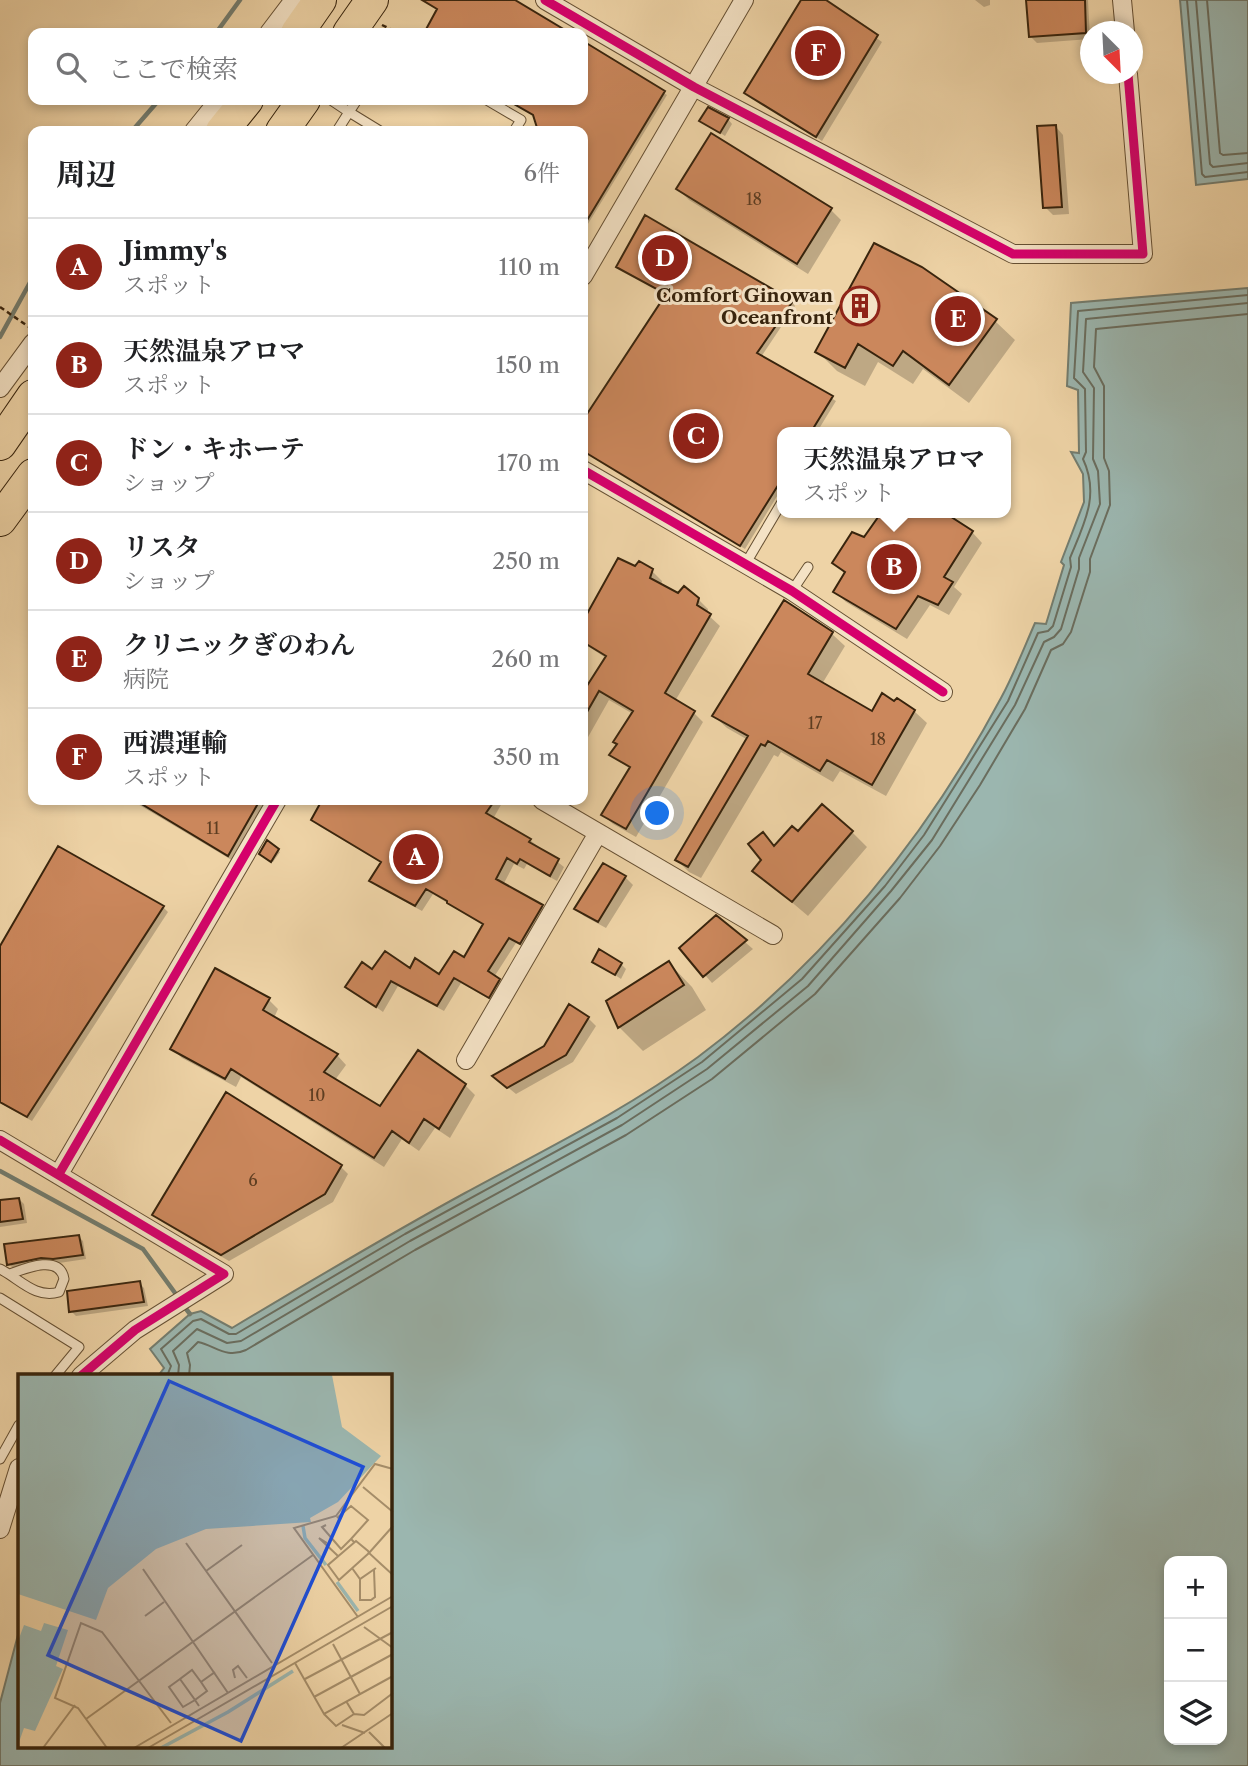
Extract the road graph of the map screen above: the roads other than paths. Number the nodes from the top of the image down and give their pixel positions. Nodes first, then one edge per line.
1 (294, 0) edge
2 (320, 0) edge
3 (545, 0) edge
4 (744, 0) edge
5 (1122, 0) edge
6 (376, 12) edge
7 (1124, 21) edge
8 (273, 28) edge
9 (300, 28) edge
10 (355, 28) edge
11 (1129, 84) edge
12 (694, 87) junction
13 (215, 105) edge
14 (243, 105) edge
15 (300, 105) edge
16 (338, 105) edge
17 (354, 105) edge
18 (495, 105) edge
19 (349, 112) junction
20 (198, 126) edge
21 (226, 126) edge
22 (286, 126) edge
23 (340, 126) edge
24 (372, 126) edge
25 (517, 126) edge
26 (588, 267) edge
27 (28, 344) edge
28 (0, 388) edge
29 (28, 405) edge
30 (3, 440) edge
31 (588, 473) edge
32 (28, 491) edge
33 (777, 510) edge
34 (0, 520) edge
35 (746, 563) junction
36 (808, 567) dead end
37 (792, 591) junction
38 (943, 692) dead end
39 (274, 805) edge
40 (550, 805) edge
41 (598, 833) junction
42 (773, 935) dead end
43 (466, 1060) dead end
44 (0, 1140) edge
45 (59, 1174) junction
46 (0, 1269) edge
47 (10, 1274) junction
48 (0, 1298) edge
49 (57, 1374) edge
50 (83, 1374) edge
51 (18, 1427) edge
52 (0, 1459) edge
53 (18, 1471) edge
54 (0, 1529) edge

1 - 8 street
2 - 9 highway
3 - 12 street
4 - 12 street
5 - 7 street
6 - 10 highway
11 - 12 street
12 - 26 street
13 - 20 street
14 - 21 highway
15 - 22 highway
16 - 19 lane
17 - 19 lane
18 - 25 lane
19 - 23 lane
19 - 24 lane
27 - 28 street
29 - 30 highway
31 - 35 street
32 - 34 highway
33 - 35 lane
35 - 37 street
36 - 37 lane
37 - 38 street
39 - 45 street
40 - 41 street
41 - 42 street
41 - 43 street
44 - 45 street
45 - 50 street
46 - 47 lane
47 - 47 lane
48 - 49 lane
51 - 52 lane
53 - 54 street

